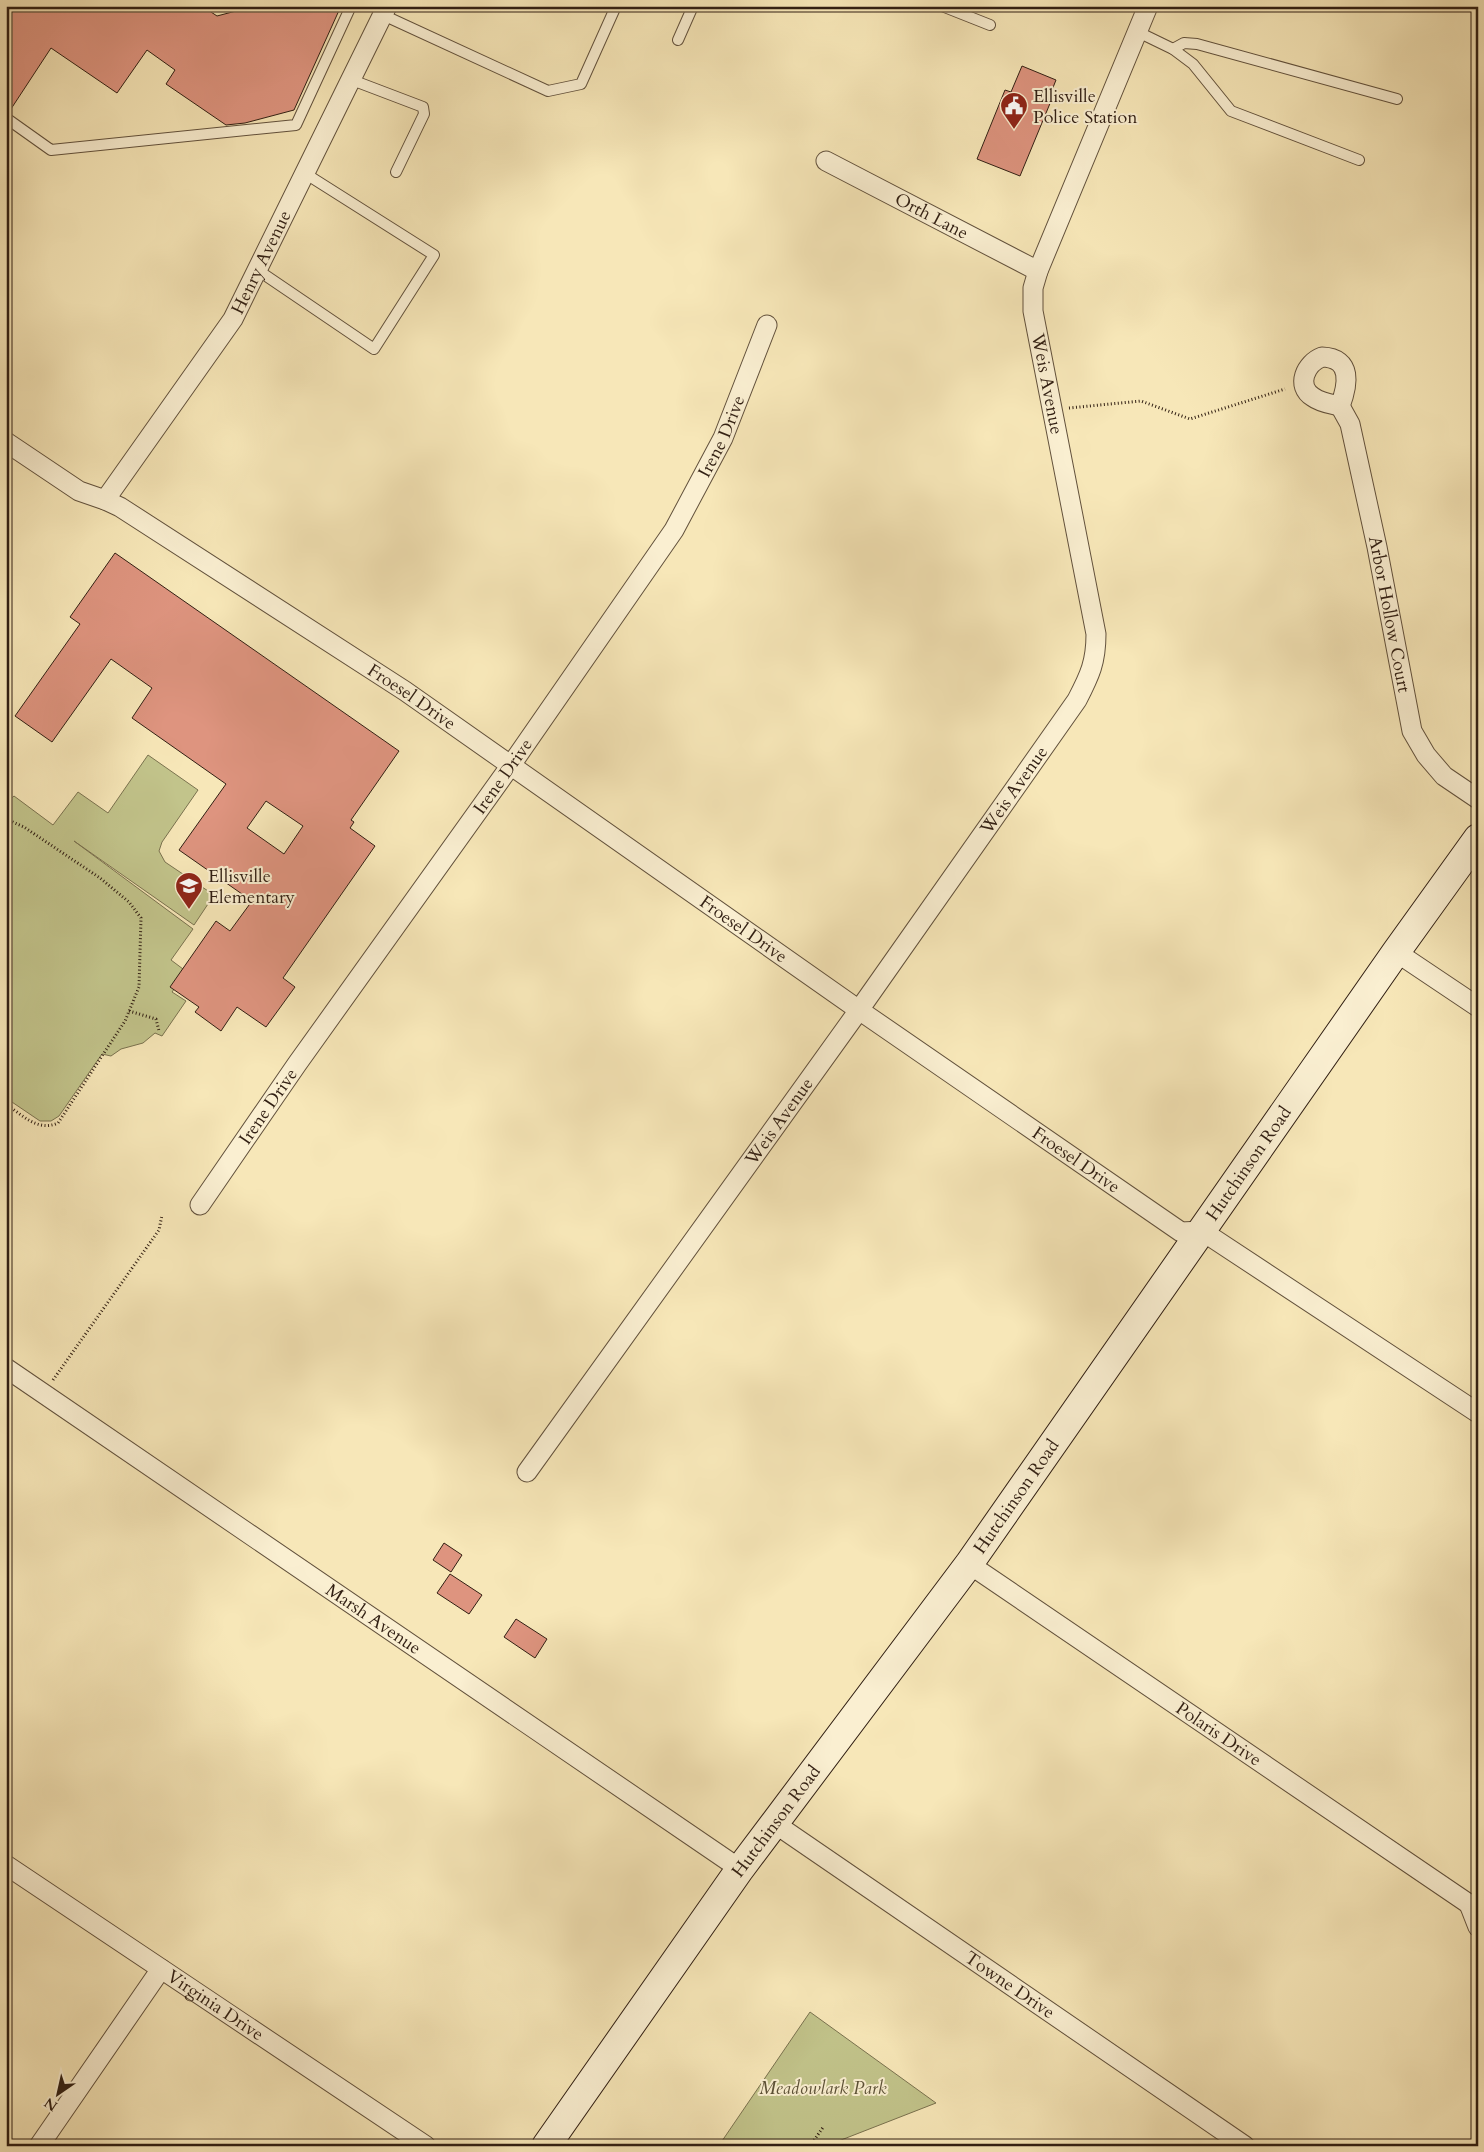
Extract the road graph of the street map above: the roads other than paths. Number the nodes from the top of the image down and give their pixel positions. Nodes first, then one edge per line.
1 (351, 6) edge
2 (616, 6) edge
3 (692, 6) edge
4 (942, 6) edge
5 (1148, 6) edge
6 (385, 11) edge
7 (990, 25) dead end
8 (1138, 32) junction
9 (678, 40) dead end
10 (1173, 49) junction
11 (352, 80) junction
12 (1397, 99) dead end
13 (6, 118) edge
14 (1359, 160) dead end
15 (826, 161) dead end
16 (396, 172) dead end
17 (306, 174) junction
18 (259, 270) junction
19 (1038, 271) junction
20 (767, 325) dead end
21 (1340, 406) dead end
22 (6, 442) edge
23 (105, 500) junction
24 (511, 765) junction
25 (1478, 798) edge
26 (1478, 838) edge
27 (1396, 952) junction
28 (1478, 1007) edge
29 (859, 1010) junction
30 (200, 1205) dead end
31 (1202, 1231) junction
32 (6, 1368) edge
33 (1478, 1413) edge
34 (527, 1472) dead end
35 (969, 1564) junction
36 (774, 1823) junction
37 (6, 1865) edge
38 (740, 1869) junction
39 (1473, 1904) edge
40 (1478, 1927) edge
41 (161, 1969) junction
42 (39, 2146) edge
43 (426, 2146) edge
44 (546, 2146) edge
45 (1245, 2146) edge

1 - 13 lane
2 - 6 lane
3 - 9 lane
4 - 7 lane
5 - 8 street, Weis Avenue
6 - 11 street, Henry Avenue
8 - 10 lane
8 - 19 street, Weis Avenue
10 - 12 lane
10 - 14 lane
11 - 16 lane
11 - 17 street, Henry Avenue
15 - 19 street, Orth Lane
17 - 18 street, Henry Avenue
17 - 18 lane
18 - 23 street, Henry Avenue
19 - 29 street, Weis Avenue
20 - 24 street, Irene Drive
21 - 25 street, Arbor Hollow Court
22 - 23 street, Froesel Drive
23 - 24 street, Froesel Drive
24 - 29 street, Froesel Drive
24 - 30 street, Irene Drive
26 - 27 street, Hutchinson Road
27 - 28 street
27 - 31 street, Hutchinson Road
29 - 31 street, Froesel Drive
29 - 34 street, Weis Avenue
31 - 33 street
31 - 35 street, Hutchinson Road
32 - 38 street, Marsh Avenue
35 - 36 street, Hutchinson Road
35 - 39 street, Polaris Drive
36 - 38 street, Hutchinson Road
36 - 45 street, Towne Drive
37 - 41 street, Virginia Drive
38 - 44 street, Hutchinson Road
39 - 40 street, Polaris Drive
41 - 42 street
41 - 43 street, Virginia Drive

